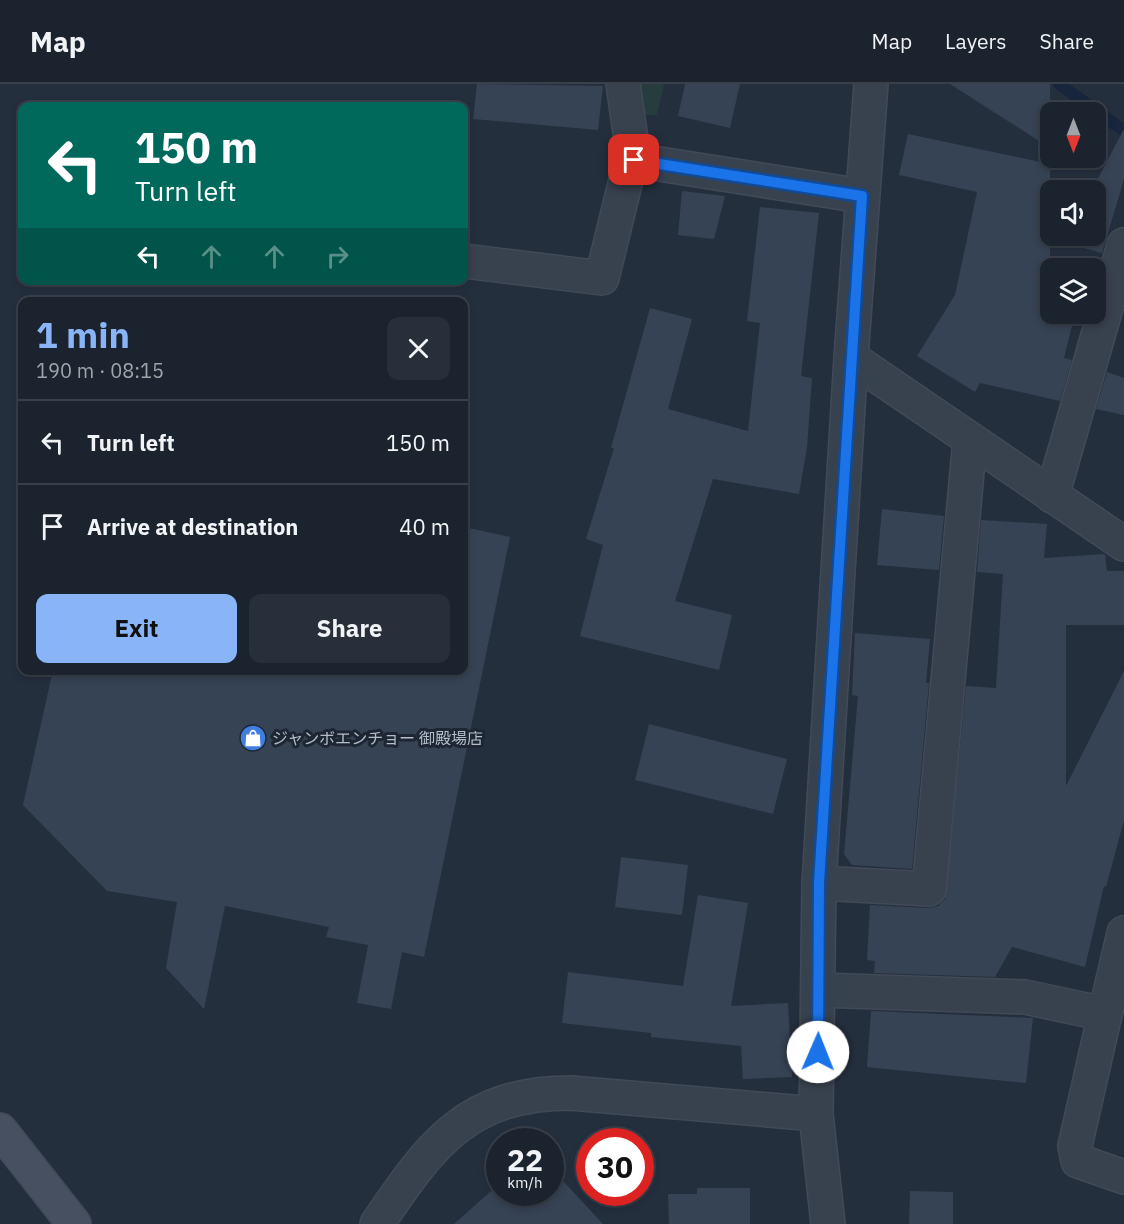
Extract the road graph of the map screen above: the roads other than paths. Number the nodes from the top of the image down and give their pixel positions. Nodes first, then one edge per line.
1 (623, 84) edge
2 (871, 84) edge
3 (633, 151) junction
4 (862, 196) junction
5 (1124, 245) edge
6 (468, 261) edge
7 (851, 358) junction
8 (970, 439) junction
9 (1052, 496) junction
10 (1124, 544) edge
11 (819, 883) junction
12 (1124, 933) edge
13 (819, 990) junction
14 (1105, 1014) junction
15 (816, 1114) junction
16 (0, 1130) edge
17 (1124, 1177) edge
18 (74, 1224) edge
19 (377, 1224) edge
20 (828, 1224) edge

1 - 3 street
2 - 4 street
3 - 4 street
3 - 6 street
4 - 7 street
5 - 9 street
7 - 8 street
7 - 11 street
8 - 9 street
8 - 11 street
9 - 10 street
11 - 13 street
12 - 14 street
13 - 14 street
13 - 15 street
14 - 17 street
15 - 19 street
15 - 20 street
16 - 18 main road

